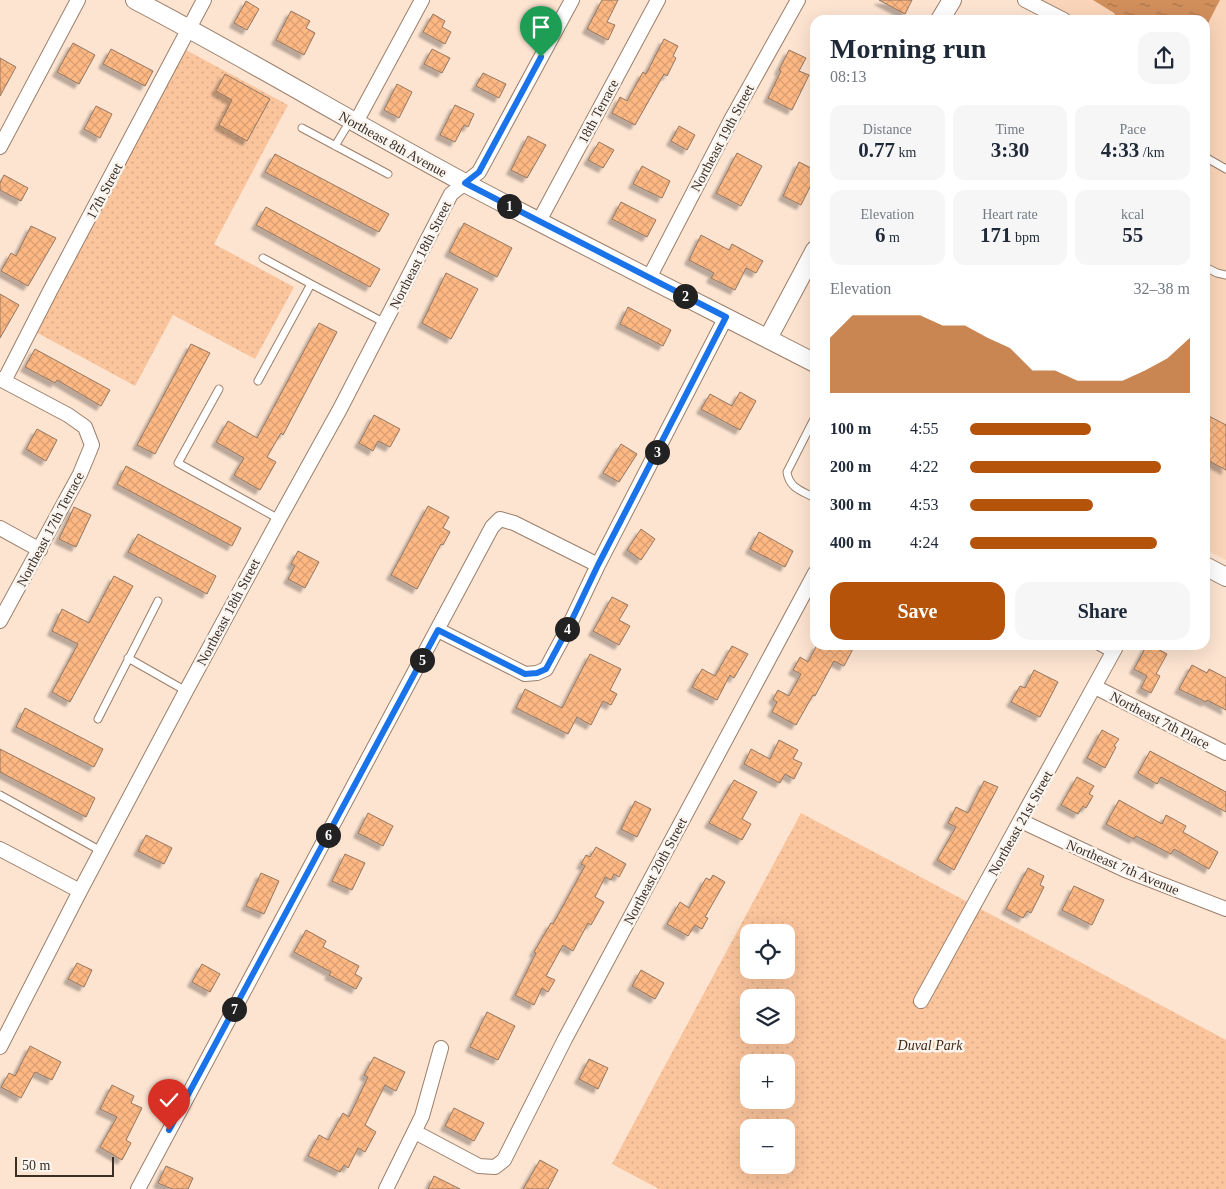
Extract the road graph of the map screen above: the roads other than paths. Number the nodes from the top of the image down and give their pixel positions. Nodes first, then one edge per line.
1 (78, 0) edge
2 (135, 0) edge
3 (204, 0) edge
4 (422, 0) edge
5 (572, 0) edge
6 (658, 0) edge
7 (798, 0) edge
8 (952, 0) edge
9 (1025, 0) edge
10 (943, 15) edge
11 (1054, 15) edge
12 (189, 29) junction
13 (352, 122) junction
14 (302, 128) dead end
15 (335, 146) junction
16 (0, 147) edge
17 (1210, 161) edge
18 (1226, 169) edge
19 (388, 174) dead end
20 (465, 183) junction
21 (539, 221) junction
22 (263, 258) dead end
23 (810, 259) edge
24 (1210, 270) edge
25 (1226, 275) edge
26 (649, 278) junction
27 (311, 284) junction
28 (726, 317) junction
29 (385, 323) junction
30 (768, 338) junction
31 (810, 360) edge
32 (2, 380) edge
33 (258, 380) dead end
34 (220, 389) dead end
35 (810, 427) edge
36 (810, 495) edge
37 (279, 519) junction
38 (0, 528) edge
39 (40, 550) junction
40 (598, 565) junction
41 (1210, 569) edge
42 (1226, 577) edge
43 (810, 582) edge
44 (158, 601) dead end
45 (0, 621) edge
46 (438, 630) junction
47 (1114, 650) edge
48 (128, 658) junction
49 (1095, 687) junction
50 (186, 691) junction
51 (98, 719) dead end
52 (1226, 753) edge
53 (0, 795) edge
54 (1021, 821) junction
55 (0, 849) edge
56 (101, 850) junction
57 (80, 891) junction
58 (1226, 909) edge
59 (921, 1001) dead end
60 (0, 1046) edge
61 (441, 1048) dead end
62 (415, 1132) junction
63 (138, 1189) edge
64 (386, 1189) edge

1 - 16 street
2 - 12 street, Northeast 8th Avenue
3 - 12 street, 17th Street
4 - 13 street
5 - 20 street, Northeast 18th Street
6 - 21 street, 18th Terrace
7 - 26 street, Northeast 19th Street
8 - 10 street
9 - 11 street
12 - 13 street, Northeast 8th Avenue
12 - 32 street, 17th Street
13 - 15 lane
13 - 20 street, Northeast 8th Avenue
14 - 15 lane
15 - 19 lane
17 - 18 lane
20 - 21 street, Northeast 8th Avenue
20 - 29 street, Northeast 18th Street
21 - 26 street, Northeast 8th Avenue
22 - 27 lane
23 - 30 street
24 - 25 lane
26 - 28 street, Northeast 8th Avenue
27 - 29 lane
27 - 33 lane
28 - 30 street, Northeast 8th Avenue
28 - 40 street
29 - 37 street, Northeast 18th Street
30 - 31 street, Northeast 8th Avenue
32 - 39 street, Northeast 17th Terrace
34 - 37 lane
35 - 36 lane
37 - 50 street, Northeast 18th Street
38 - 39 street
39 - 45 street, Northeast 17th Terrace
40 - 46 street
40 - 46 street
41 - 42 street
43 - 62 street, Northeast 20th Street
44 - 48 lane
46 - 63 street
47 - 49 street, Northeast 21st Street
48 - 50 lane
48 - 51 lane
49 - 52 street, Northeast 7th Place
49 - 54 street, Northeast 21st Street
50 - 56 street, Northeast 18th Street
53 - 56 lane
54 - 58 street, Northeast 7th Avenue
54 - 59 street, Northeast 21st Street
55 - 57 street
56 - 57 street, Northeast 18th Street
57 - 60 street, Northeast 18th Street
61 - 62 street
62 - 64 street

